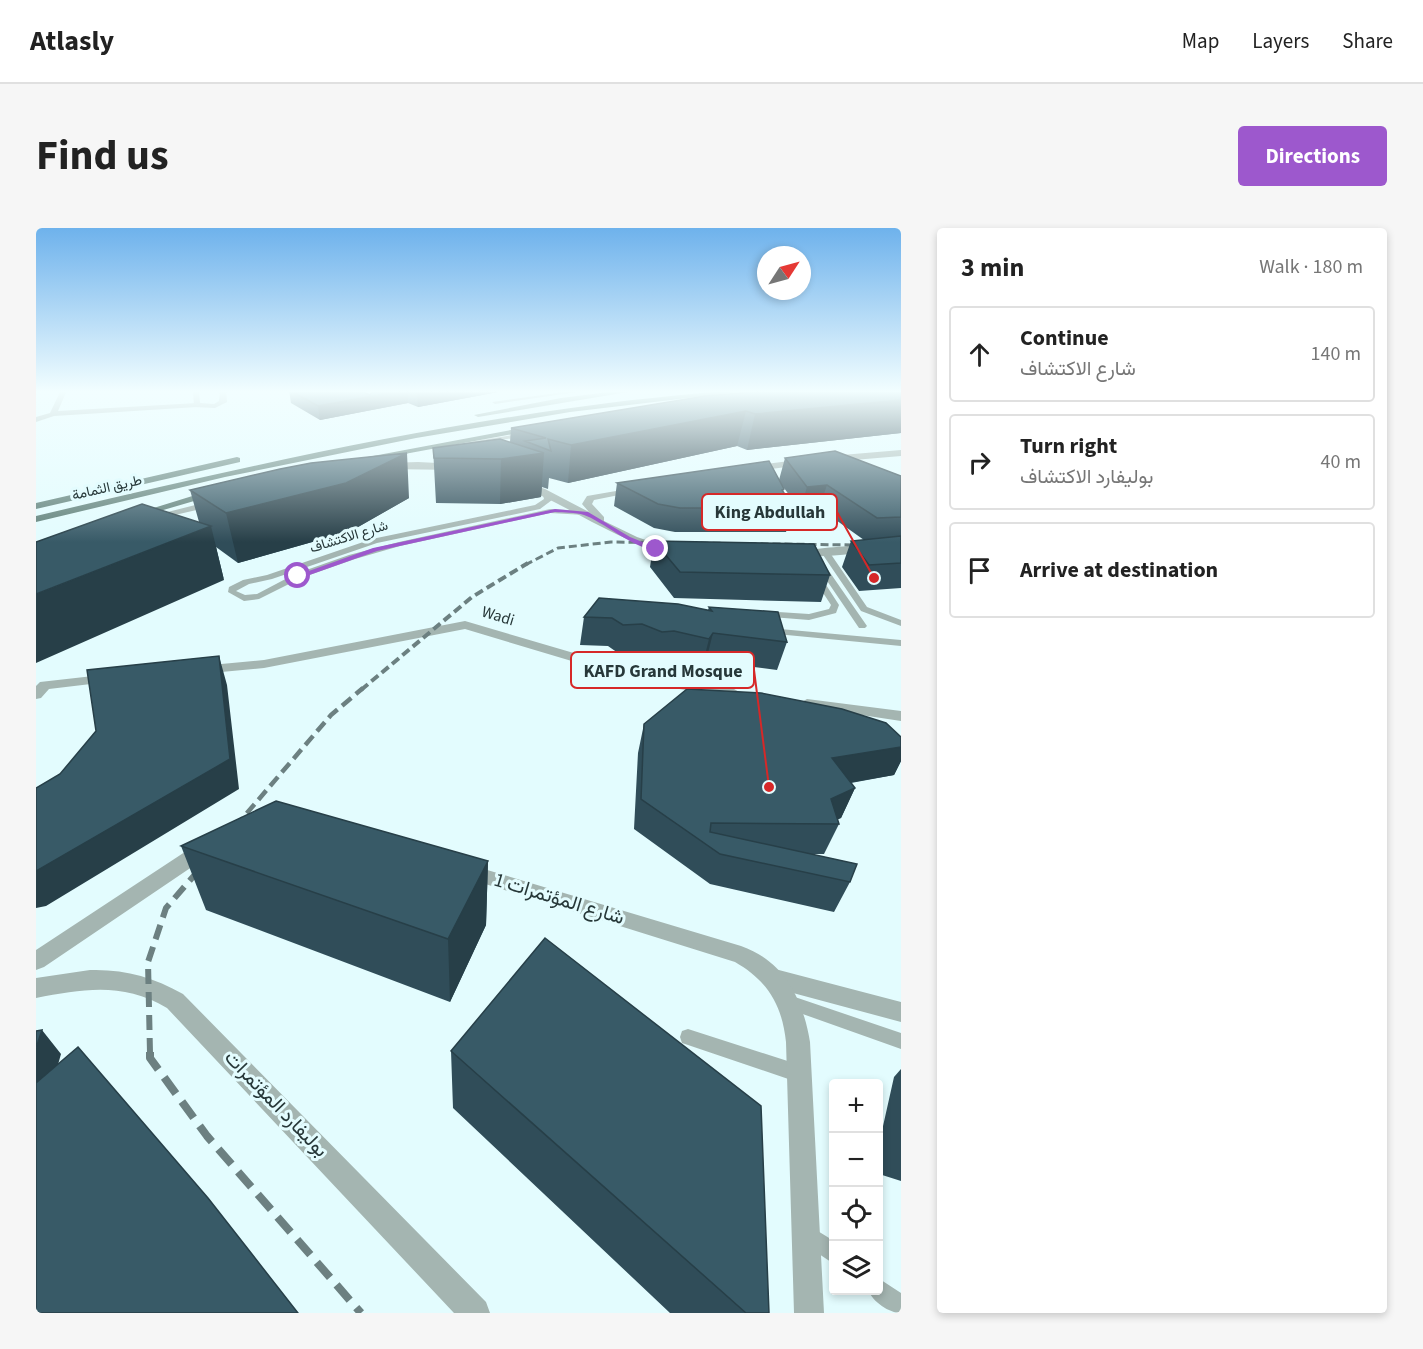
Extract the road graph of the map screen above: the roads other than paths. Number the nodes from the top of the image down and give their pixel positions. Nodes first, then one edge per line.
1 (388, 441) edge
2 (466, 441) edge
3 (514, 441) edge
4 (524, 442) edge
5 (901, 453) edge
6 (250, 457) dead end
7 (818, 460) junction
8 (331, 465) edge
9 (465, 469) edge
10 (839, 469) edge
11 (741, 471) edge
12 (343, 474) edge
13 (515, 482) edge
14 (649, 486) edge
15 (222, 490) edge
16 (545, 492) junction
17 (230, 500) edge
18 (36, 506) edge
19 (585, 513) junction
20 (36, 519) edge
21 (130, 520) joint
22 (604, 524) junction
23 (901, 545) edge
24 (684, 551) edge
25 (825, 552) junction
26 (788, 553) edge
27 (807, 556) junction
28 (813, 571) edge
29 (752, 613) edge
30 (809, 617) junction
31 (901, 623) edge
32 (862, 626) dead end
33 (762, 630) edge
34 (808, 634) junction
35 (901, 643) edge
36 (183, 672) edge
37 (126, 677) edge
38 (40, 690) edge
39 (750, 695) edge
40 (796, 702) edge
41 (901, 716) edge
42 (219, 841) edge
43 (453, 866) edge
44 (36, 961) edge
45 (775, 979) junction
46 (36, 988) edge
47 (789, 1002) junction
48 (901, 1012) edge
49 (688, 1037) dead end
50 (901, 1041) edge
51 (800, 1074) junction
52 (804, 1232) junction
53 (829, 1250) edge
54 (883, 1292) edge
55 (901, 1306) edge
56 (475, 1313) edge
57 (809, 1313) edge

1 - 20 main road, طريق الثمامة
2 - 8 main road
3 - 4 lane
5 - 7 street
6 - 18 main road, طريق الثمامة
7 - 10 lane
7 - 11 street
9 - 12 street
13 - 16 street
14 - 22 street
15 - 21 main road
16 - 19 street
16 - 19 lane, شارع الاكتشاف
17 - 21 street
19 - 22 street
22 - 24 street
23 - 25 street
25 - 27 street
25 - 31 lane
26 - 27 street
27 - 32 lane
28 - 30 lane
29 - 30 lane
30 - 34 lane
33 - 34 lane
34 - 35 lane
36 - 39 street, Wadi
37 - 38 street
40 - 41 street
42 - 44 street
43 - 45 street, شارع المؤتمرات 1
45 - 47 street, شارع المؤتمرات 1
45 - 48 street
46 - 56 street, بوليفارد المؤتمرات
47 - 50 lane
47 - 51 street, شارع المؤتمرات 1
49 - 51 lane
51 - 52 street, شارع المؤتمرات 1
52 - 53 lane
52 - 57 street, شارع المؤتمرات 1
54 - 55 lane

